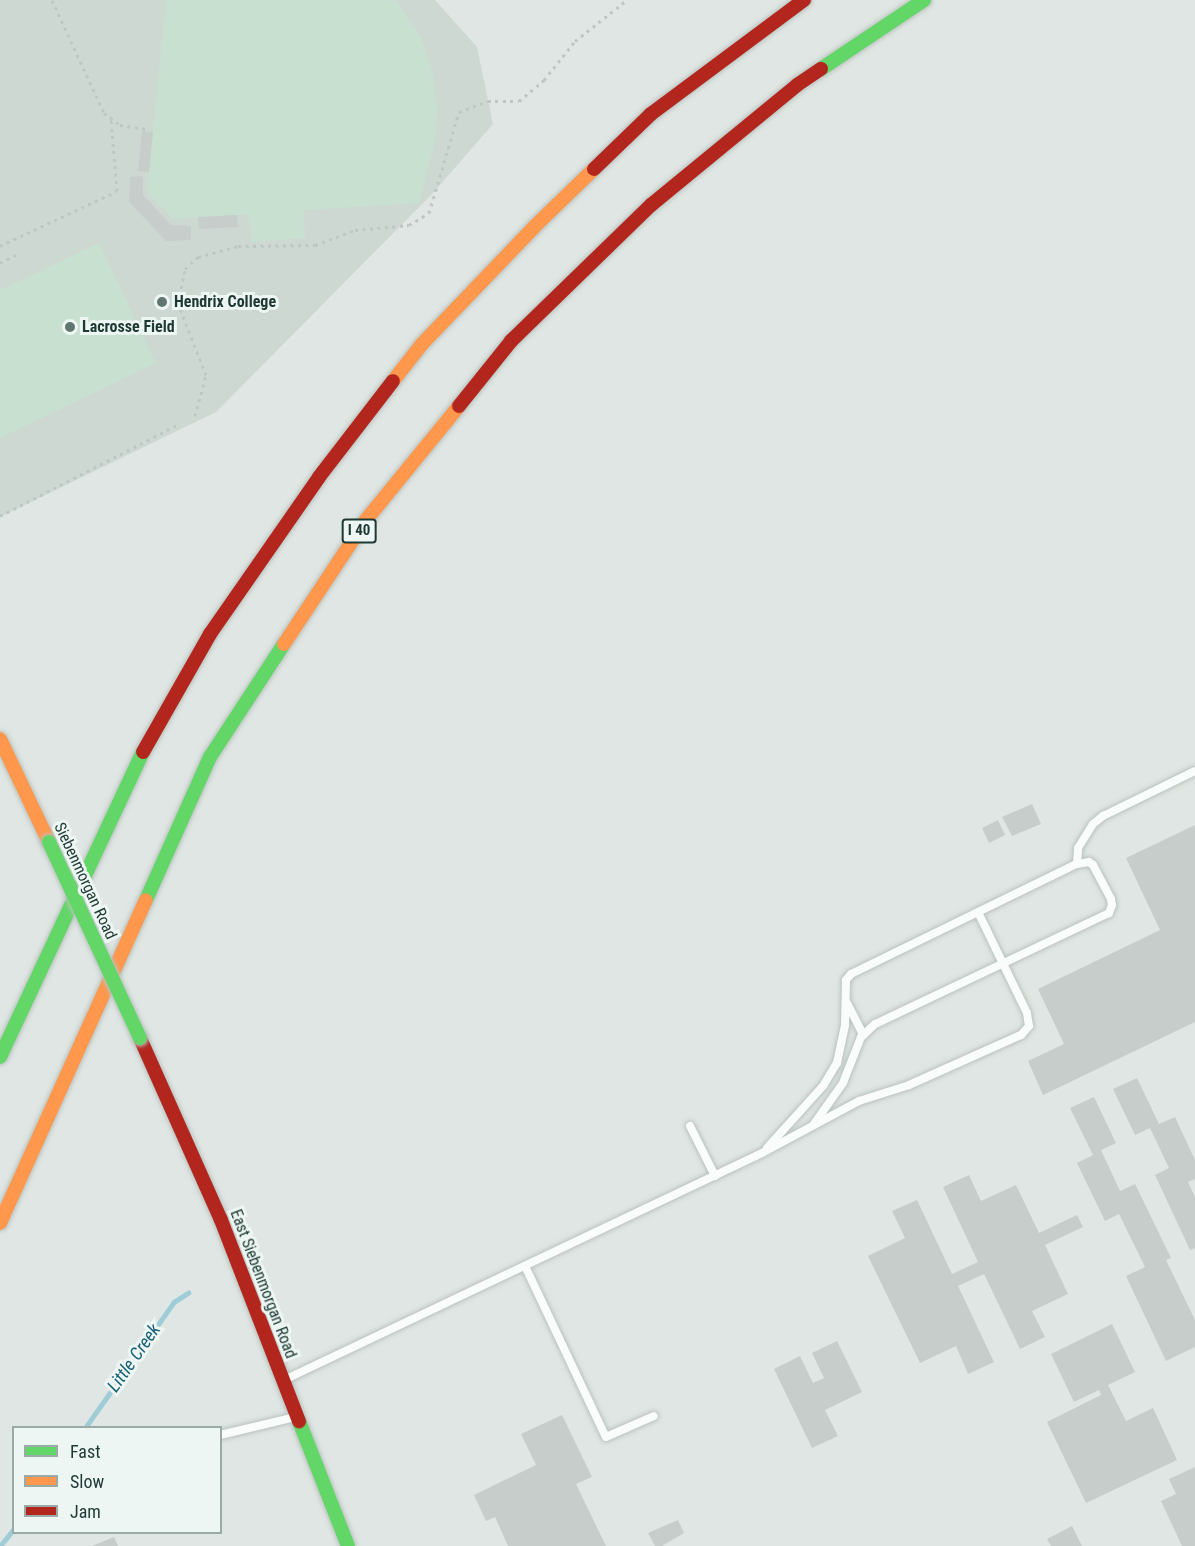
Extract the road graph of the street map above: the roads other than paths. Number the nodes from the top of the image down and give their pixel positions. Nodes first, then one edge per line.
1 (804, 0) edge
2 (924, 0) edge
3 (0, 739) edge
4 (1195, 771) edge
5 (1077, 864) junction
6 (978, 912) junction
7 (1003, 964) junction
8 (845, 999) junction
9 (863, 1035) junction
10 (140, 1038) joint
11 (0, 1057) edge
12 (690, 1126) dead end
13 (812, 1126) junction
14 (762, 1154) junction
15 (715, 1176) junction
16 (0, 1223) edge
17 (525, 1266) junction
18 (283, 1381) junction
19 (654, 1416) dead end
20 (296, 1417) junction
21 (222, 1435) edge
22 (348, 1546) edge

1 - 11 main road
2 - 16 main road, I 40
3 - 10 main road, Siebenmorgan Road, bridge
4 - 5 lane
5 - 6 lane
5 - 7 lane
6 - 7 lane
6 - 8 lane
7 - 9 lane
7 - 13 lane
8 - 9 lane
8 - 14 lane
9 - 13 lane
10 - 18 main road, East Siebenmorgan Road
12 - 15 lane
13 - 14 lane
14 - 15 lane
15 - 17 lane
17 - 18 lane
17 - 19 lane
18 - 20 main road, East Siebenmorgan Road
20 - 21 lane
20 - 22 main road, East Siebenmorgan Road

